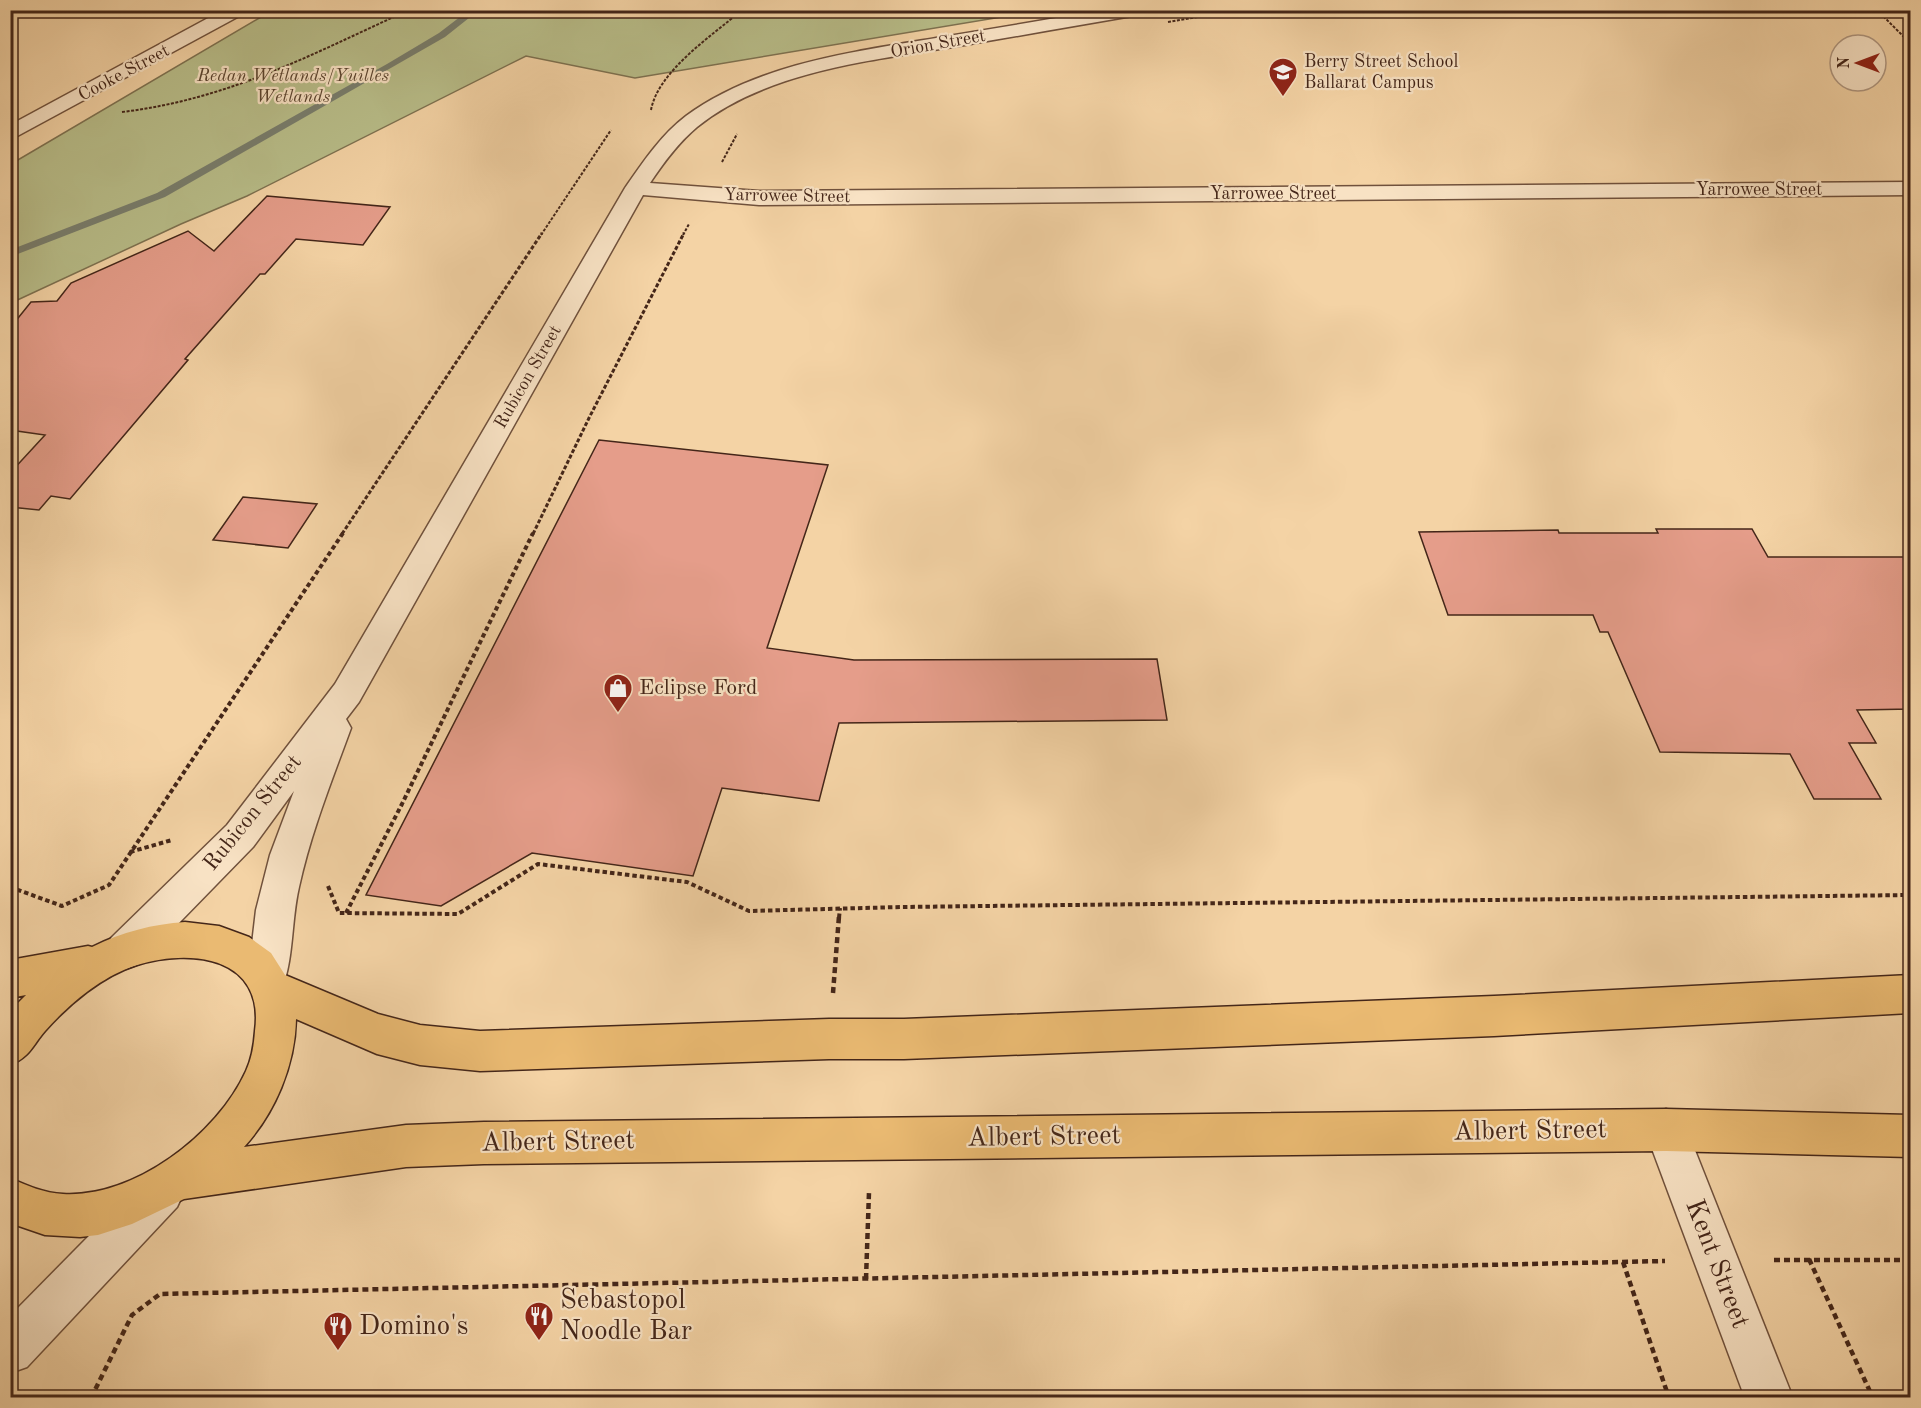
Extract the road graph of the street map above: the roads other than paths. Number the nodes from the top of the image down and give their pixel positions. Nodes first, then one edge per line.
1 (237, 10) edge
2 (1138, 10) edge
3 (743, 92) joint
4 (10, 134) edge
5 (636, 188) junction
6 (1911, 189) edge
7 (347, 693) junction
8 (116, 956) junction
9 (10, 979) edge
10 (269, 984) junction
11 (1911, 994) edge
12 (10, 1045) edge
13 (1666, 1130) junction
14 (1911, 1136) edge
15 (175, 1181) junction
16 (10, 1200) edge
17 (10, 1350) edge
18 (1769, 1398) edge

1 - 4 street, Cooke Street
2 - 3 street, Orion Street
3 - 5 street, Rubicon Street
5 - 6 street, Yarrowee Street
5 - 7 street, Rubicon Street
7 - 8 street, Rubicon Street
7 - 10 street, Rubicon Street
8 - 9 highway
8 - 10 highway
8 - 12 highway
10 - 11 highway
10 - 15 highway
13 - 14 highway, Albert Street
13 - 15 highway, Albert Street
13 - 18 street, Kent Street
15 - 16 highway
15 - 17 street

